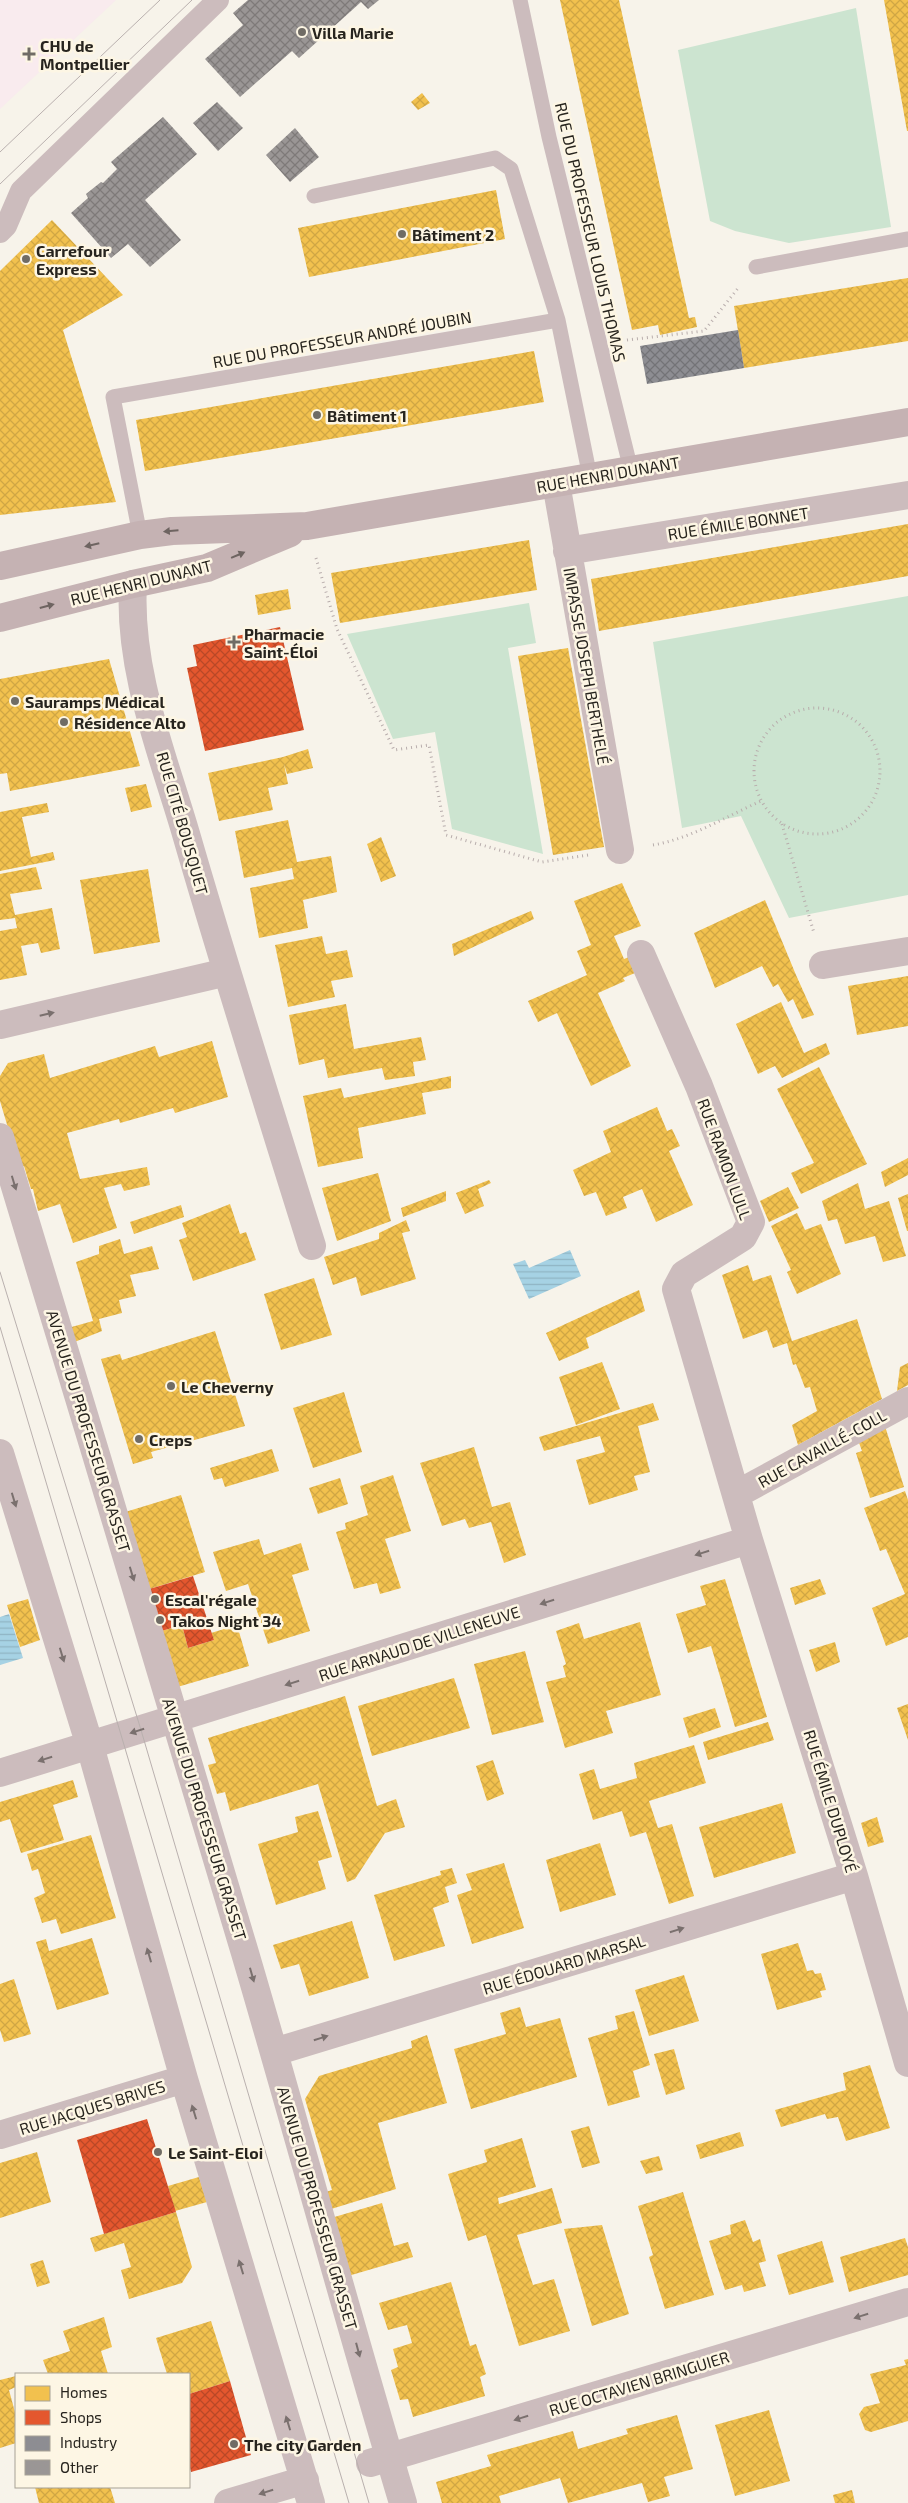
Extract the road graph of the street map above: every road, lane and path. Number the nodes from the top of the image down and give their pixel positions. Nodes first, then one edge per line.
1 (218, 0) edge
2 (520, 0) edge
3 (314, 196) dead end
4 (3, 229) edge
5 (908, 239) edge
6 (756, 267) joint
7 (558, 320) junction
8 (600, 343) junction
9 (908, 422) edge
10 (631, 470) junction
11 (590, 477) junction
12 (556, 483) junction
13 (908, 495) edge
14 (307, 526) junction
15 (140, 535) junction
16 (567, 551) junction
17 (0, 566) edge
18 (133, 584) junction
19 (0, 618) edge
20 (761, 801) junction
21 (782, 824) junction
22 (620, 850) junction
23 (908, 951) edge
24 (641, 954) dead end
25 (823, 965) joint
26 (227, 972) junction
27 (0, 1025) edge
28 (0, 1137) edge
29 (312, 1246) dead end
30 (908, 1401) edge
31 (0, 1453) edge
32 (737, 1494) junction
33 (749, 1540) junction
34 (176, 1719) junction
35 (90, 1746) junction
36 (0, 1773) edge
37 (854, 1876) junction
38 (274, 2052) junction
39 (908, 2063) edge
40 (184, 2080) junction
41 (0, 2135) edge
42 (908, 2302) edge
43 (380, 2461) junction
44 (308, 2492) edge
45 (228, 2503) edge
46 (403, 2503) edge

1 - 4 street
2 - 8 lane, RUE DU PROFESSEUR LOUIS THOMAS
3 - 7 lane
5 - 6 lane
6 - 8 path
7 - 11 lane
7 - 15 lane, RUE DU PROFESSEUR ANDRÉ JOUBIN
8 - 10 lane, RUE DU PROFESSEUR LOUIS THOMAS
9 - 10 main road, RUE HENRI DUNANT
10 - 11 main road, RUE HENRI DUNANT
11 - 12 main road, RUE HENRI DUNANT
12 - 14 main road, RUE HENRI DUNANT
12 - 16 street, IMPASSE JOSEPH BERTHELÉ
13 - 16 street, RUE ÉMILE BONNET
14 -> 15 main road, RUE HENRI DUNANT
18 -> 14 main road, RUE HENRI DUNANT
14 - 22 path
15 -> 17 main road, RUE HENRI DUNANT
16 - 22 street, IMPASSE JOSEPH BERTHELÉ
19 -> 18 main road, RUE HENRI DUNANT
18 - 26 street, RUE CITÉ BOUSQUET
20 - 21 path
20 - 21 path
20 - 22 path
21 - 25 path
23 - 25 street
24 - 32 street, RUE RAMON LULL
27 -> 26 street
26 - 29 street, RUE CITÉ BOUSQUET
28 -> 34 street, AVENUE DU PROFESSEUR GRASSET
30 - 32 street, RUE CAVAILLÉ-COLL
31 -> 35 street
32 - 33 street, RUE RAMON LULL
33 -> 34 street, RUE ARNAUD DE VILLENEUVE
33 - 37 street, RUE ÉMILE DUPLOYÉ
34 -> 35 street, RUE ARNAUD DE VILLENEUVE
34 -> 38 street, AVENUE DU PROFESSEUR GRASSET
35 -> 36 street, RUE ARNAUD DE VILLENEUVE
40 -> 35 street
38 -> 37 street, RUE ÉDOUARD MARSAL
37 - 39 street, RUE ÉMILE DUPLOYÉ
38 -> 43 street, AVENUE DU PROFESSEUR GRASSET
40 - 41 street, RUE JACQUES BRIVES
44 -> 40 street
42 -> 43 street, RUE OCTAVIEN BRINGUIER
43 - 46 street, AVENUE DU PROFESSEUR GRASSET
44 -> 45 street

